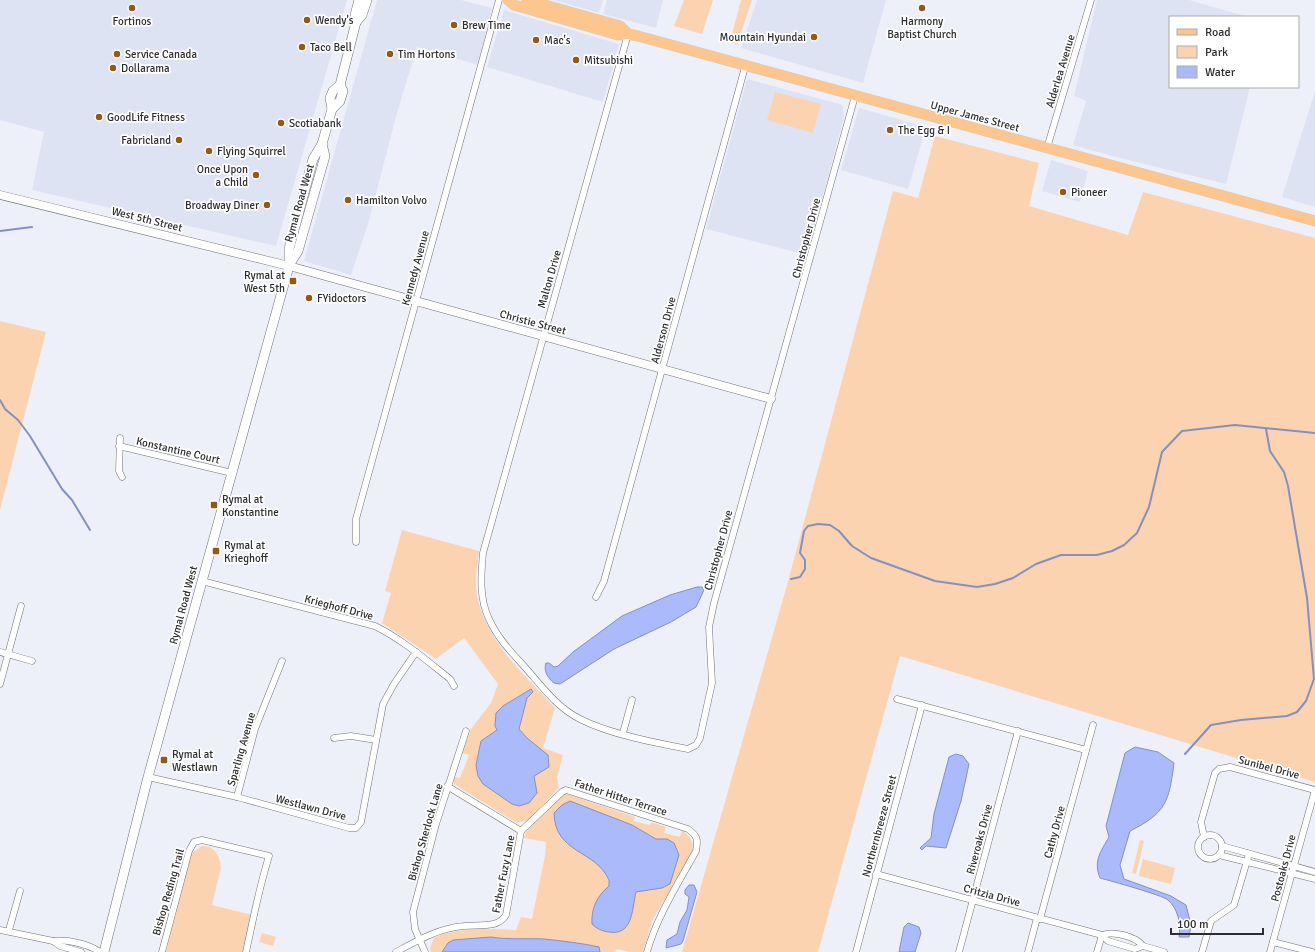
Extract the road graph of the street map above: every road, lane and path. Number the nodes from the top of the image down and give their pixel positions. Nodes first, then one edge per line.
1 (359, 0) edge
2 (367, 0) edge
3 (499, 0) edge
4 (508, 0) edge
5 (527, 0) edge
6 (1091, 0) edge
7 (356, 22) junction
8 (628, 34) junction
9 (745, 67) junction
10 (855, 96) junction
11 (1047, 148) junction
12 (0, 195) edge
13 (1315, 221) edge
14 (289, 266) junction
15 (416, 301) junction
16 (544, 336) junction
17 (662, 368) junction
18 (771, 399) junction
19 (120, 438) dead end
20 (119, 446) junction
21 (232, 473) junction
22 (122, 477) dead end
23 (356, 542) dead end
24 (202, 581) junction
25 (596, 597) dead end
26 (484, 602) joint
27 (21, 606) dead end
28 (0, 652) edge
29 (416, 652) junction
30 (8, 654) junction
31 (32, 661) dead end
32 (282, 661) dead end
33 (0, 684) edge
34 (454, 686) dead end
35 (897, 699) dead end
36 (632, 700) dead end
37 (922, 705) junction
38 (1093, 725) dead end
39 (466, 731) dead end
40 (1018, 731) junction
41 (623, 734) junction
42 (334, 738) dead end
43 (376, 740) junction
44 (1086, 750) junction
45 (148, 776) junction
46 (447, 786) junction
47 (1315, 790) edge
48 (237, 797) junction
49 (521, 831) junction
50 (1204, 837) junction
51 (1222, 846) junction
52 (1249, 854) junction
53 (1219, 855) junction
54 (1247, 861) junction
55 (1294, 866) junction
56 (1315, 872) edge
57 (1292, 873) junction
58 (876, 874) junction
59 (1315, 879) edge
60 (20, 891) dead end
61 (973, 900) junction
62 (1039, 918) junction
63 (0, 930) edge
64 (8, 930) junction
65 (1102, 935) junction
66 (419, 939) junction
67 (53, 941) junction
68 (1273, 942) junction
69 (1142, 946) junction
70 (82, 952) edge
71 (100, 952) edge
72 (104, 952) edge
73 (162, 952) edge
74 (246, 952) edge
75 (396, 952) edge
76 (425, 952) edge
77 (647, 952) edge
78 (856, 952) edge
79 (959, 952) edge
80 (1028, 952) edge
81 (1098, 952) edge
82 (1164, 952) edge
83 (1202, 952) edge
84 (1270, 952) edge
85 (1312, 952) edge

1 - 7 main road
2 - 7 main road
3 - 15 street, Kennedy Avenue
4 - 8 main road, Upper James Street
5 - 8 main road, Upper James Street
6 - 11 street, Alderlea Avenue
7 - 14 main road, Rymal Road West
8 - 9 main road, Upper James Street
8 - 16 street, Malton Drive
9 - 10 main road, Upper James Street
9 - 17 street, Alderson Drive
10 - 11 main road, Upper James Street
10 - 18 street, Christopher Drive
11 - 13 main road, Upper James Street
12 - 14 street, West 5th Street
14 - 15 street, Christie Street
14 - 21 main road, Rymal Road West
15 - 16 street, Christie Street
15 - 23 street, Kennedy Avenue
16 - 17 street, Christie Street
16 - 26 street, Malton Drive
17 - 18 street, Christie Street
17 - 25 street, Alderson Drive
18 - 41 street, Christopher Drive
19 - 20 street
20 - 21 street, Konstantine Court
20 - 22 street
21 - 24 main road, Rymal Road West
24 - 29 street, Krieghoff Drive
24 - 45 main road, Rymal Road West
26 - 41 street, Christopher Drive
27 - 30 street
28 - 30 street
29 - 34 street, Krieghoff Drive
29 - 43 street, Westlawn Drive
30 - 31 street
30 - 33 street
32 - 48 street, Sparling Avenue
35 - 37 street
36 - 41 street
37 - 40 street
37 - 58 street, Northernbreeze Street
38 - 44 street, Cathy Drive
39 - 46 street, Bishop Sherlock Lane
40 - 44 street
40 - 61 street, Riveroaks Drive
42 - 43 street
43 - 48 street, Westlawn Drive
44 - 62 street, Cathy Drive
45 - 48 street, Westlawn Drive
45 - 72 main road, Rymal Road West
46 - 49 street
46 - 66 street, Bishop Sherlock Lane
47 - 50 street, Sunibel Drive
47 - 55 street, Postoaks Drive
49 - 66 street, Father Fuzy Lane
49 - 77 street, Father Hitter Terrace
50 - 51 street
50 - 53 street
51 - 52 street
51 - 53 street
52 - 54 street
52 - 55 street
53 - 54 street
54 - 57 street
54 - 83 street
55 - 56 street
55 - 57 street, Postoaks Drive
57 - 59 street
57 - 68 street, Postoaks Drive
58 - 61 street, Critzia Drive
58 - 78 street, Northernbreeze Street
60 - 64 street
61 - 62 street, Critzia Drive
61 - 79 street, Riveroaks Drive
62 - 65 street, Critzia Drive
62 - 80 street, Cathy Drive
63 - 64 street
64 - 67 street
65 - 69 street, Critzia Drive
65 - 69 street, Critzia Drive
65 - 81 street
66 - 75 street
66 - 76 street, Bishop Sherlock Lane
67 - 70 street
67 - 71 street
68 - 84 street, Postoaks Drive
68 - 85 street
69 - 82 street, Critzia Drive
73 - 74 street, Bishop Reding Trail

